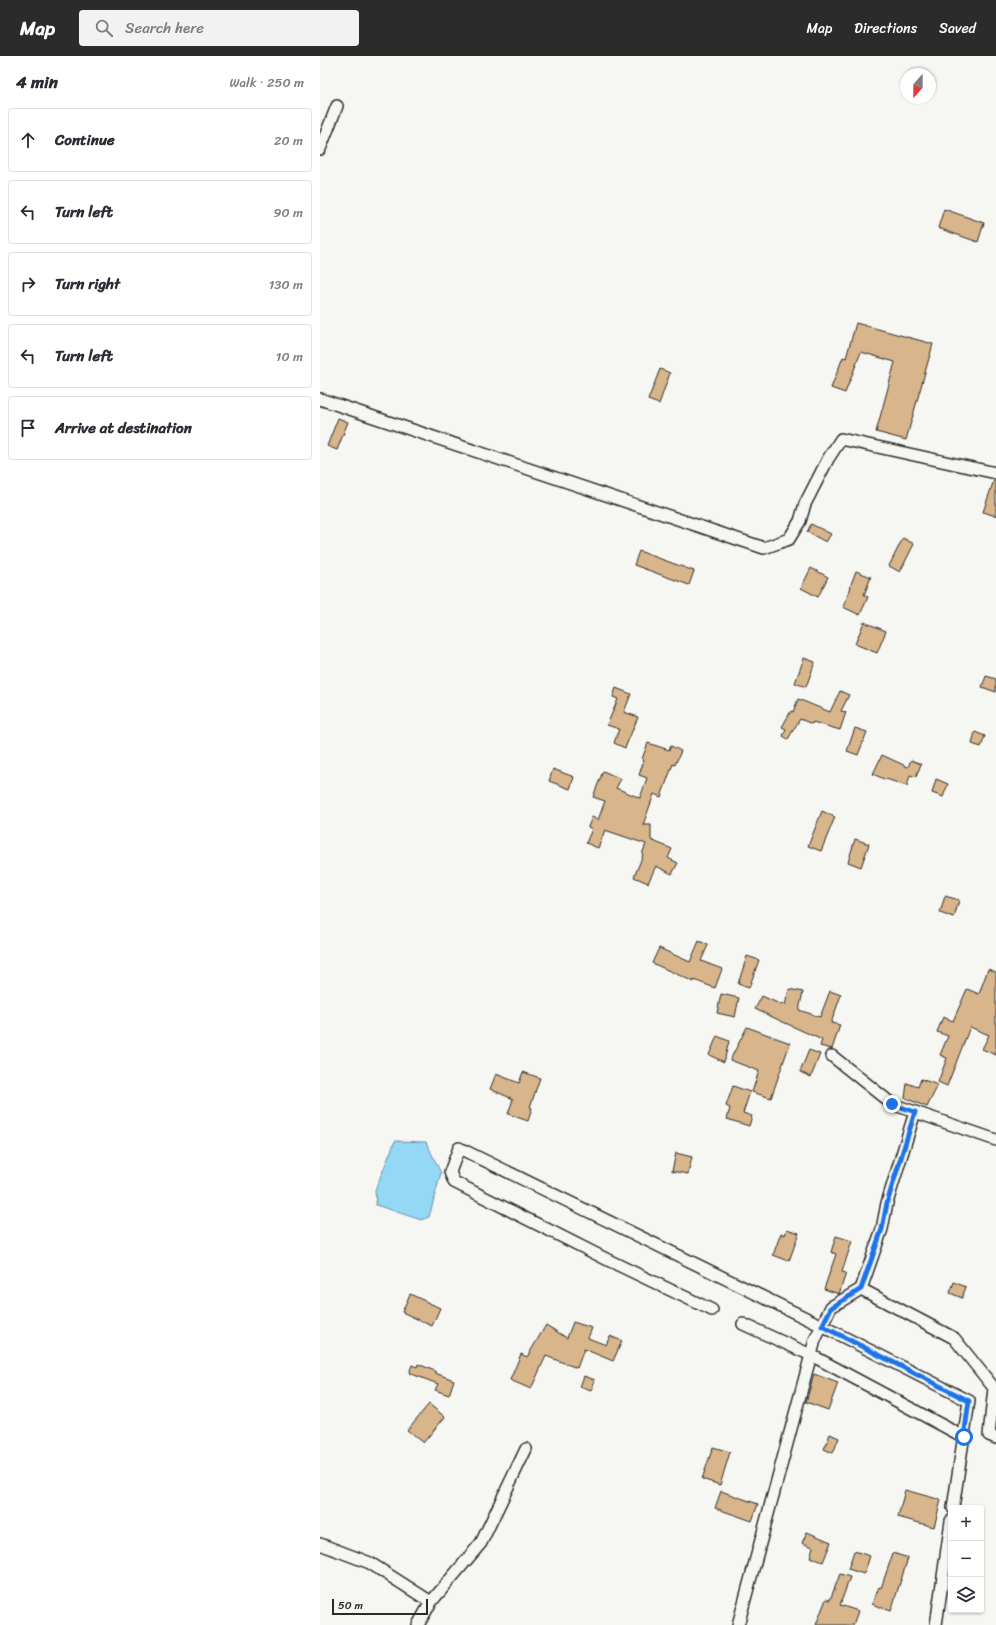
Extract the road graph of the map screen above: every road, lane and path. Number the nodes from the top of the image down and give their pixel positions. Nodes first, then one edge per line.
1 (337, 106) dead end
2 (320, 149) edge
3 (320, 399) edge
4 (996, 473) edge
5 (832, 1056) dead end
6 (915, 1112) junction
7 (996, 1140) edge
8 (861, 1289) junction
9 (712, 1310) dead end
10 (743, 1324) dead end
11 (822, 1326) junction
12 (811, 1355) junction
13 (964, 1437) junction
14 (996, 1438) edge
15 (526, 1449) dead end
16 (953, 1505) edge
17 (948, 1541) edge
18 (320, 1544) edge
19 (431, 1602) junction
20 (418, 1625) edge
21 (738, 1625) edge
22 (936, 1625) edge

1 - 2 street
3 - 4 street
5 - 6 street
6 - 7 street
6 - 8 street
8 - 11 street
8 - 14 street
9 - 11 street
10 - 12 street
11 - 12 street
11 - 13 street
12 - 13 street
12 - 21 street
13 - 16 street
15 - 19 street
17 - 22 street
18 - 19 street
19 - 20 street

